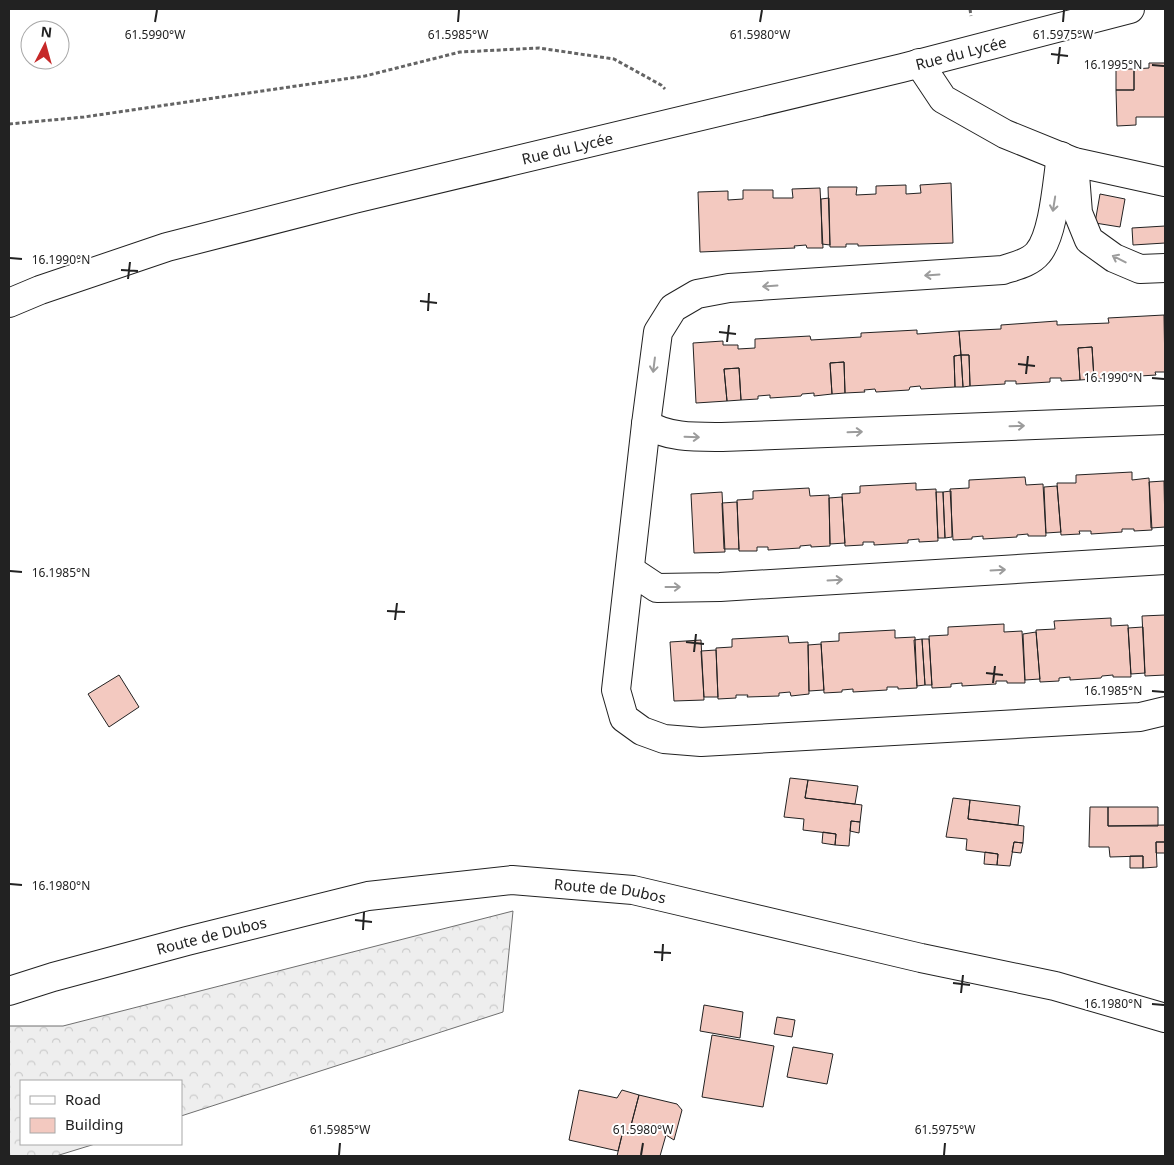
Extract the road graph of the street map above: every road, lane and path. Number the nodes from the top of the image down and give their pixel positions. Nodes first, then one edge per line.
1 (1130, 9) edge
2 (919, 63) junction
3 (693, 117) junction
4 (9, 124) edge
5 (1068, 159) junction
6 (1165, 182) edge
7 (1165, 268) edge
8 (9, 303) edge
9 (1165, 420) edge
10 (646, 424) junction
11 (1165, 560) edge
12 (630, 570) junction
13 (1165, 711) edge
14 (9, 972) edge
15 (53, 977) junction
16 (9, 991) edge
17 (1165, 1018) edge

1 - 2 street, Rue du Lycée
2 - 3 street, Rue du Lycée
2 - 5 street
3 - 4 path
3 - 8 street, Rue du Lycée
5 - 6 street
7 -> 5 street
5 -> 10 street
10 -> 9 street
10 - 12 street
12 -> 11 street
12 - 13 street
14 - 15 street, Route de Dubos
15 - 16 street, Route de Dubos
15 - 17 street, Route de Dubos

